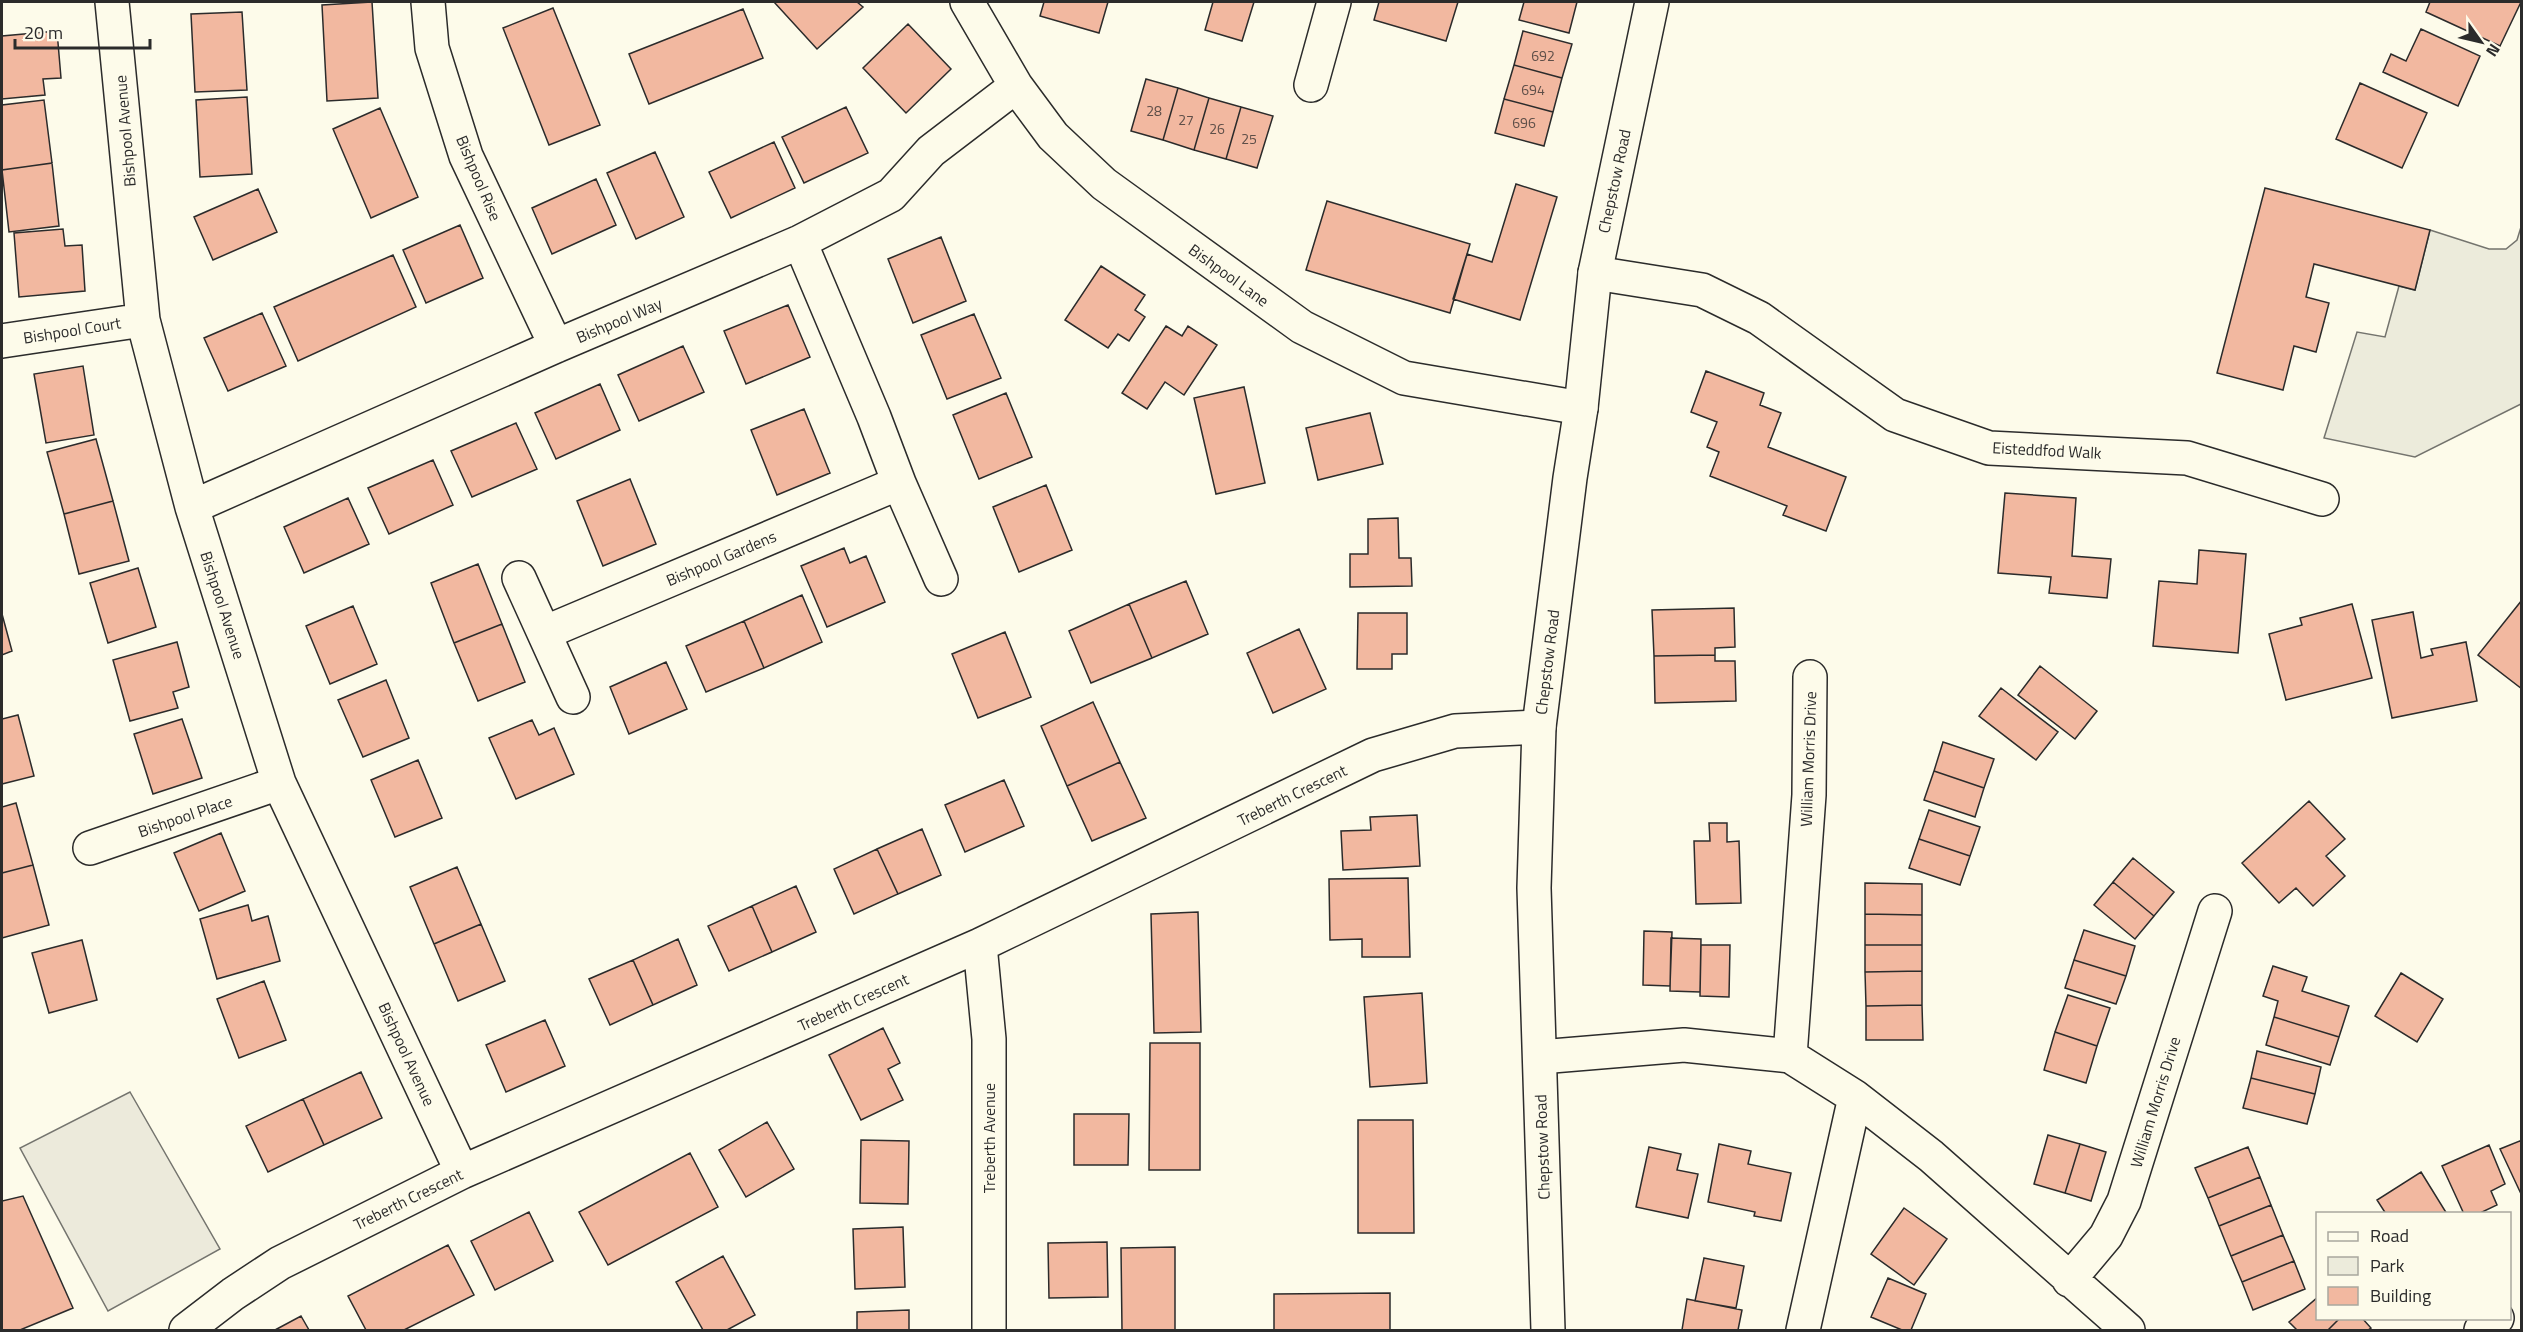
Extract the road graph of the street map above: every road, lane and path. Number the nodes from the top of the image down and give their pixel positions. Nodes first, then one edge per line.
1 (112, 2) edge
2 (428, 2) edge
3 (967, 2) edge
4 (1334, 2) edge
5 (1652, 2) edge
6 (1311, 85) dead end
7 (1016, 86) junction
8 (800, 242) junction
9 (1595, 273) junction
10 (143, 320) junction
11 (2, 341) edge
12 (556, 346) junction
13 (1581, 408) junction
14 (899, 483) junction
15 (2322, 499) dead end
16 (192, 507) junction
17 (519, 578) dead end
18 (941, 579) dead end
19 (544, 633) junction
20 (1810, 677) dead end
21 (573, 697) dead end
22 (1539, 727) junction
23 (279, 783) junction
24 (90, 848) dead end
25 (2215, 911) dead end
26 (980, 945) junction
27 (1790, 1056) junction
28 (1540, 1057) junction
29 (1855, 1098) junction
30 (462, 1172) junction
31 (2069, 1280) junction
32 (2494, 1320) edge
33 (186, 1330) edge
34 (989, 1330) edge
35 (1548, 1330) edge
36 (1803, 1330) edge
37 (2128, 1330) edge
38 (2481, 1330) edge

1 - 10 street, Bishpool Avenue
2 - 12 street, Bishpool Rise
3 - 7 street, Bishpool Lane
4 - 6 street
5 - 9 street, Chepstow Road
7 - 8 street, Bishpool Way
7 - 13 street, Bishpool Lane
8 - 12 street, Bishpool Way
8 - 14 street
9 - 13 street, Chepstow Road
9 - 15 street, Eisteddfod Walk
10 - 11 street, Bishpool Court
10 - 16 street, Bishpool Avenue
12 - 16 street, Bishpool Way
13 - 22 street, Chepstow Road
14 - 18 street
14 - 19 street, Bishpool Gardens
16 - 23 street, Bishpool Avenue
17 - 19 street
19 - 21 street
20 - 27 street, William Morris Drive
22 - 26 street, Treberth Crescent
22 - 28 street, Chepstow Road
23 - 24 street, Bishpool Place
23 - 30 street, Bishpool Avenue
25 - 31 street, William Morris Drive
26 - 30 street, Treberth Crescent
26 - 34 street, Treberth Avenue
27 - 28 street
27 - 29 street
28 - 35 street, Chepstow Road
29 - 31 street
29 - 36 street
30 - 33 street, Treberth Crescent
31 - 37 street
32 - 38 street

